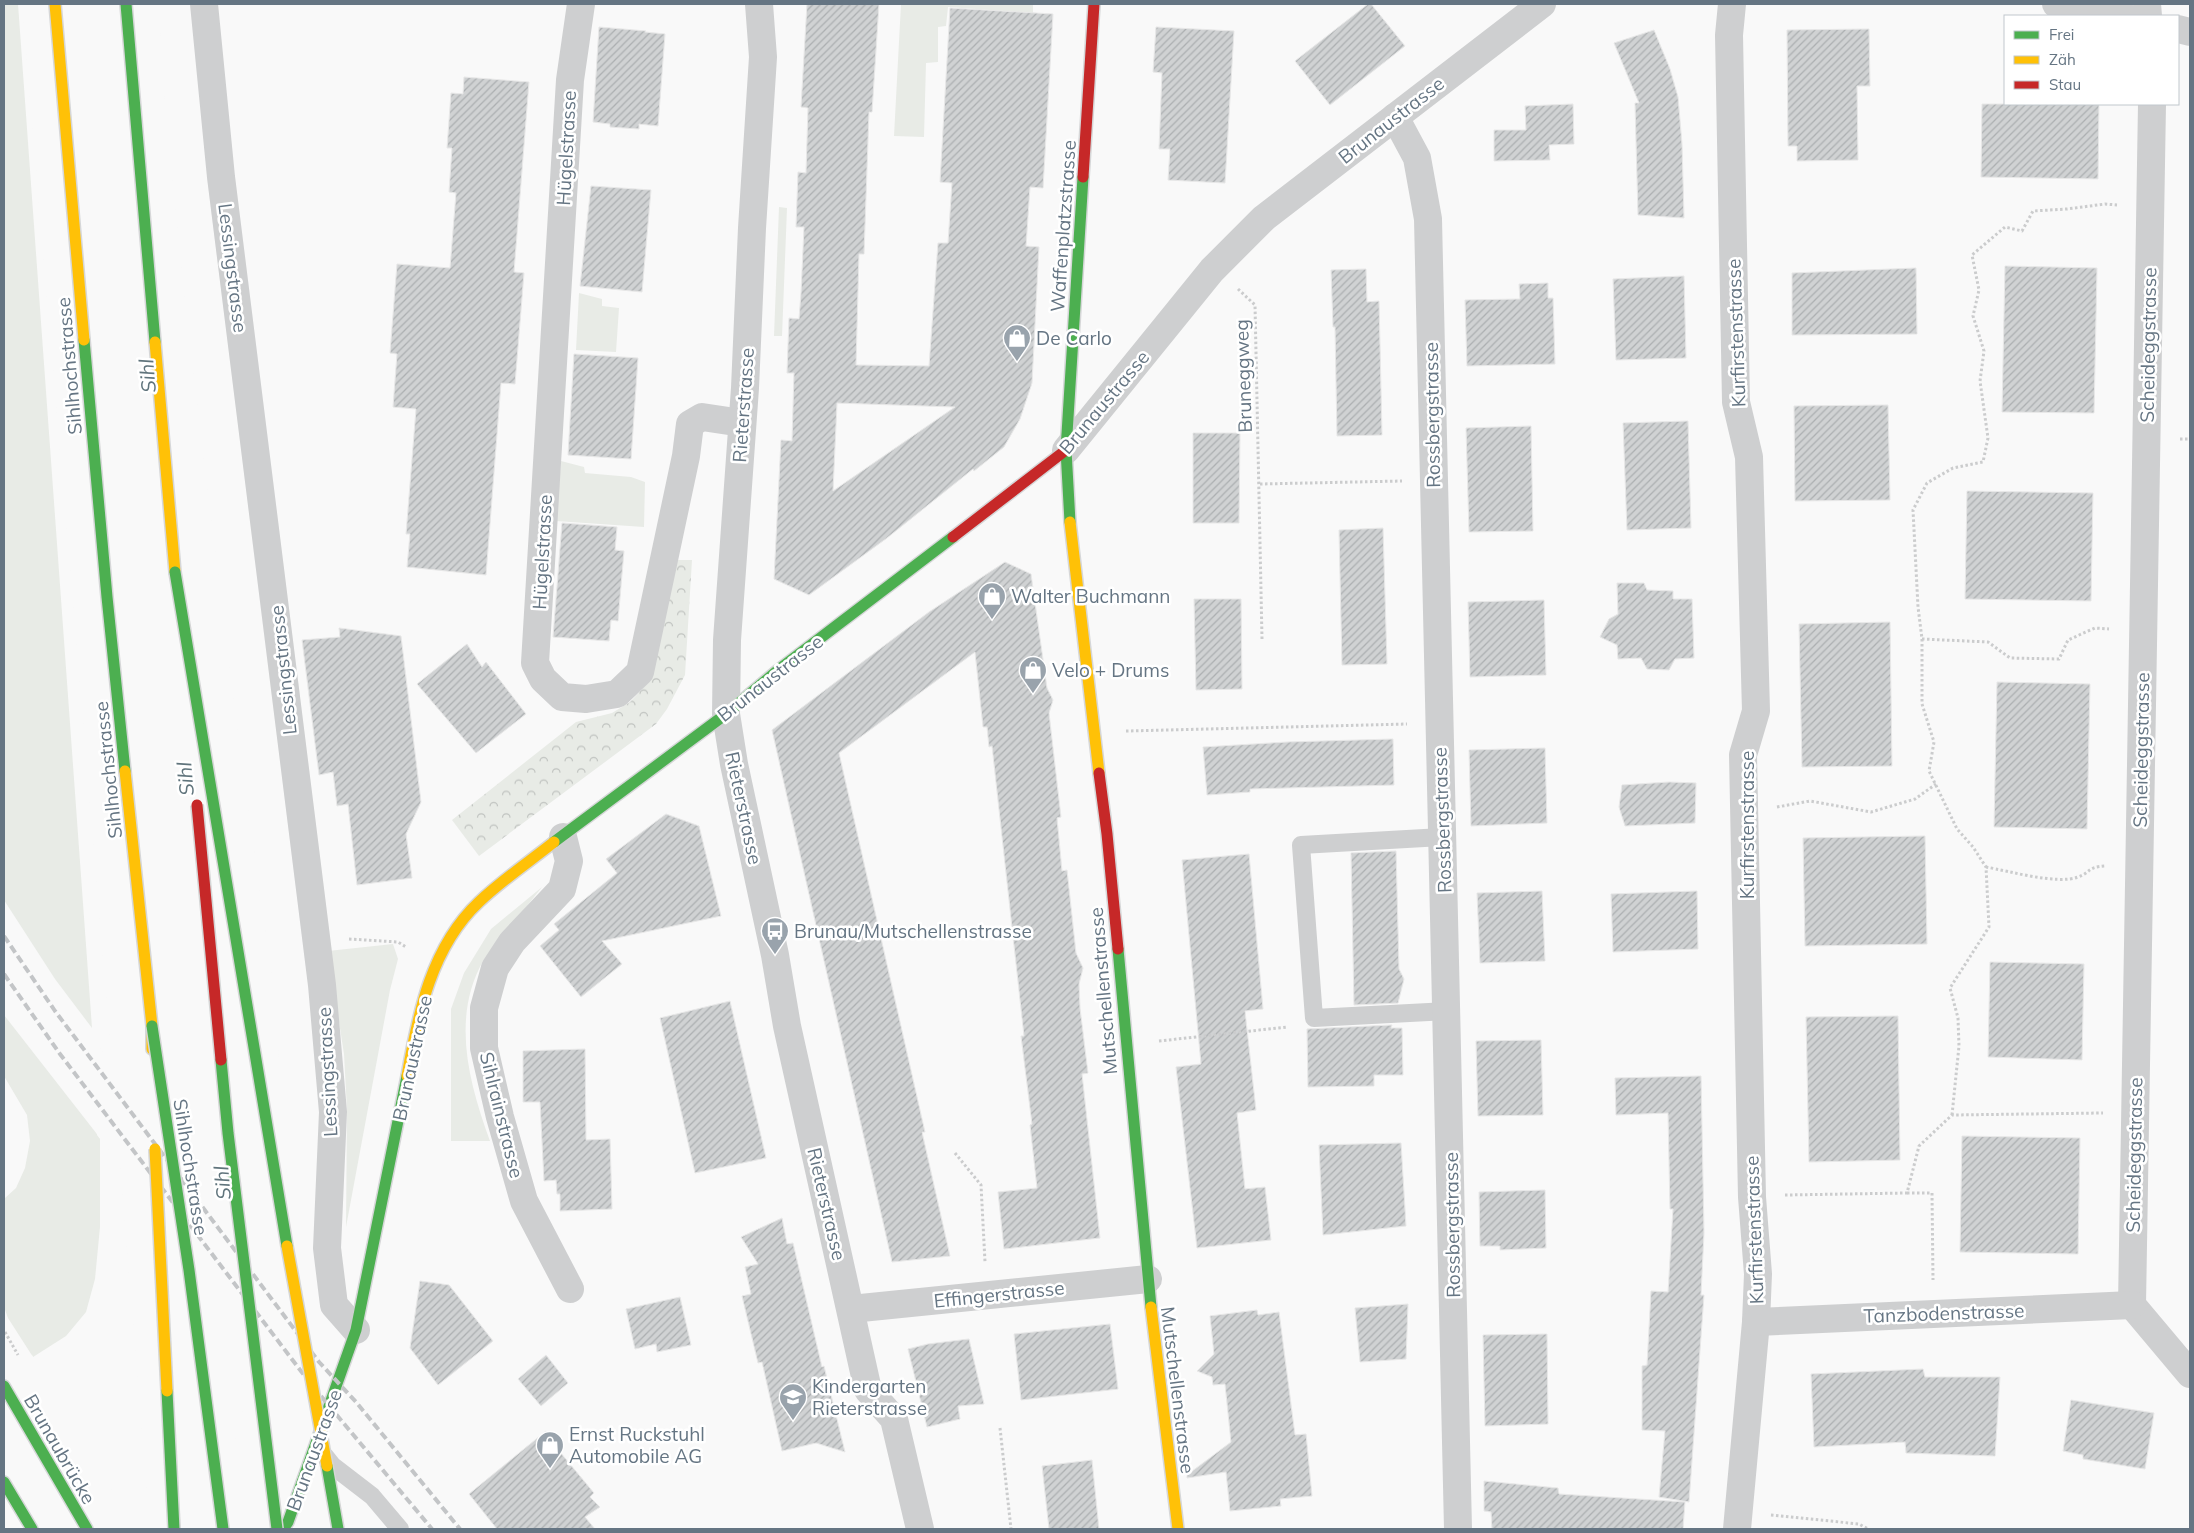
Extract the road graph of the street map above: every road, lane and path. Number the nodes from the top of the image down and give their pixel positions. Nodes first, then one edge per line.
1 (55, 4) edge
2 (126, 4) edge
3 (204, 4) edge
4 (581, 4) edge
5 (759, 4) edge
6 (1094, 4) edge
7 (1542, 4) edge
8 (1732, 4) edge
9 (2056, 4) edge
10 (2120, 15) edge
11 (2152, 105) edge
12 (1395, 118) junction
13 (2123, 206) dead end
14 (1234, 285) dead end
15 (742, 423) junction
16 (1066, 450) junction
17 (1404, 481) dead end
18 (1260, 484) junction
19 (175, 572) junction
20 (2115, 629) dead end
21 (1262, 639) dead end
22 (1922, 639) junction
23 (726, 714) junction
24 (1409, 724) dead end
25 (1122, 731) dead end
26 (191, 739) dead end
27 (1936, 784) junction
28 (196, 798) dead end
29 (1771, 809) dead end
30 (563, 837) junction
31 (1442, 837) junction
32 (2110, 866) dead end
33 (1986, 867) junction
34 (316, 938) junction
35 (410, 950) dead end
36 (1448, 1011) junction
37 (152, 1026) junction
38 (1291, 1027) dead end
39 (1153, 1042) dead end
40 (153, 1110) dead end
41 (2106, 1113) dead end
42 (1952, 1115) junction
43 (155, 1140) dead end
44 (955, 1153) dead end
45 (1907, 1193) junction
46 (1779, 1195) dead end
47 (985, 1266) dead end
48 (1148, 1278) junction
49 (1933, 1288) dead end
50 (570, 1289) dead end
51 (2132, 1305) junction
52 (851, 1309) junction
53 (1756, 1322) junction
54 (356, 1330) junction
55 (2190, 1374) edge
56 (4, 1386) edge
57 (1000, 1428) dead end
58 (315, 1444) junction
59 (4, 1482) edge
60 (1763, 1514) dead end
61 (286, 1527) edge
62 (32, 1529) edge
63 (86, 1529) edge
64 (174, 1529) edge
65 (223, 1529) edge
66 (277, 1529) edge
67 (338, 1529) edge
68 (400, 1529) edge
69 (920, 1529) edge
70 (1011, 1529) edge
71 (1178, 1529) edge
72 (1458, 1529) edge
73 (1737, 1529) edge
74 (1868, 1529) edge

1 - 37 main road, Sihlhochstrasse
2 - 19 main road
3 - 34 street, Lessingstrasse
4 - 15 street, Hügelstrasse
5 - 15 street, Rieterstrasse
6 - 16 main road, Waffenplatzstrasse
7 - 12 street, Brunaustrasse
8 - 53 street, Kurfirstenstrasse
9 - 10 street
11 - 51 street, Scheideggstrasse
12 - 16 street, Brunaustrasse
12 - 31 street, Rossbergstrasse
13 - 22 path
14 - 18 path, Bruneggweg
15 - 23 street, Rieterstrasse
16 - 23 main road, Brunaustrasse
16 - 48 main road, Mutschellenstrasse
17 - 18 path
18 - 21 path, Bruneggweg
19 - 26 main road, bridge
19 - 67 main road, bridge
20 - 22 path
22 - 27 path
23 - 30 main road, Brunaustrasse
23 - 52 street, Rieterstrasse
24 - 25 path
27 - 29 path
27 - 33 path
28 - 66 main road, Sihlhochstrasse, bridge
30 - 50 street, Sihlrainstrasse
30 - 54 main road, Brunaustrasse
31 - 36 street, Rossbergstrasse
31 - 36 lane
32 - 33 path
33 - 42 path
34 - 35 path
34 - 54 street, Lessingstrasse
36 - 72 street, Rossbergstrasse
37 - 40 main road, bridge
37 - 65 main road, Sihlhochstrasse, bridge
38 - 39 path
41 - 42 path
42 - 45 path
43 - 64 main road, bridge
44 - 47 path
45 - 46 path
45 - 49 path
48 - 52 street, Effingerstrasse
48 - 71 main road, Mutschellenstrasse
51 - 53 street, Tanzbodenstrasse
51 - 55 street
52 - 69 street, Rieterstrasse
53 - 73 street, Kurfirstenstrasse
54 - 58 main road, Brunaustrasse
56 - 63 main road, Brunaubrücke
57 - 70 path
58 - 61 main road, Brunaustrasse
58 - 68 lane
59 - 62 main road
60 - 74 path

